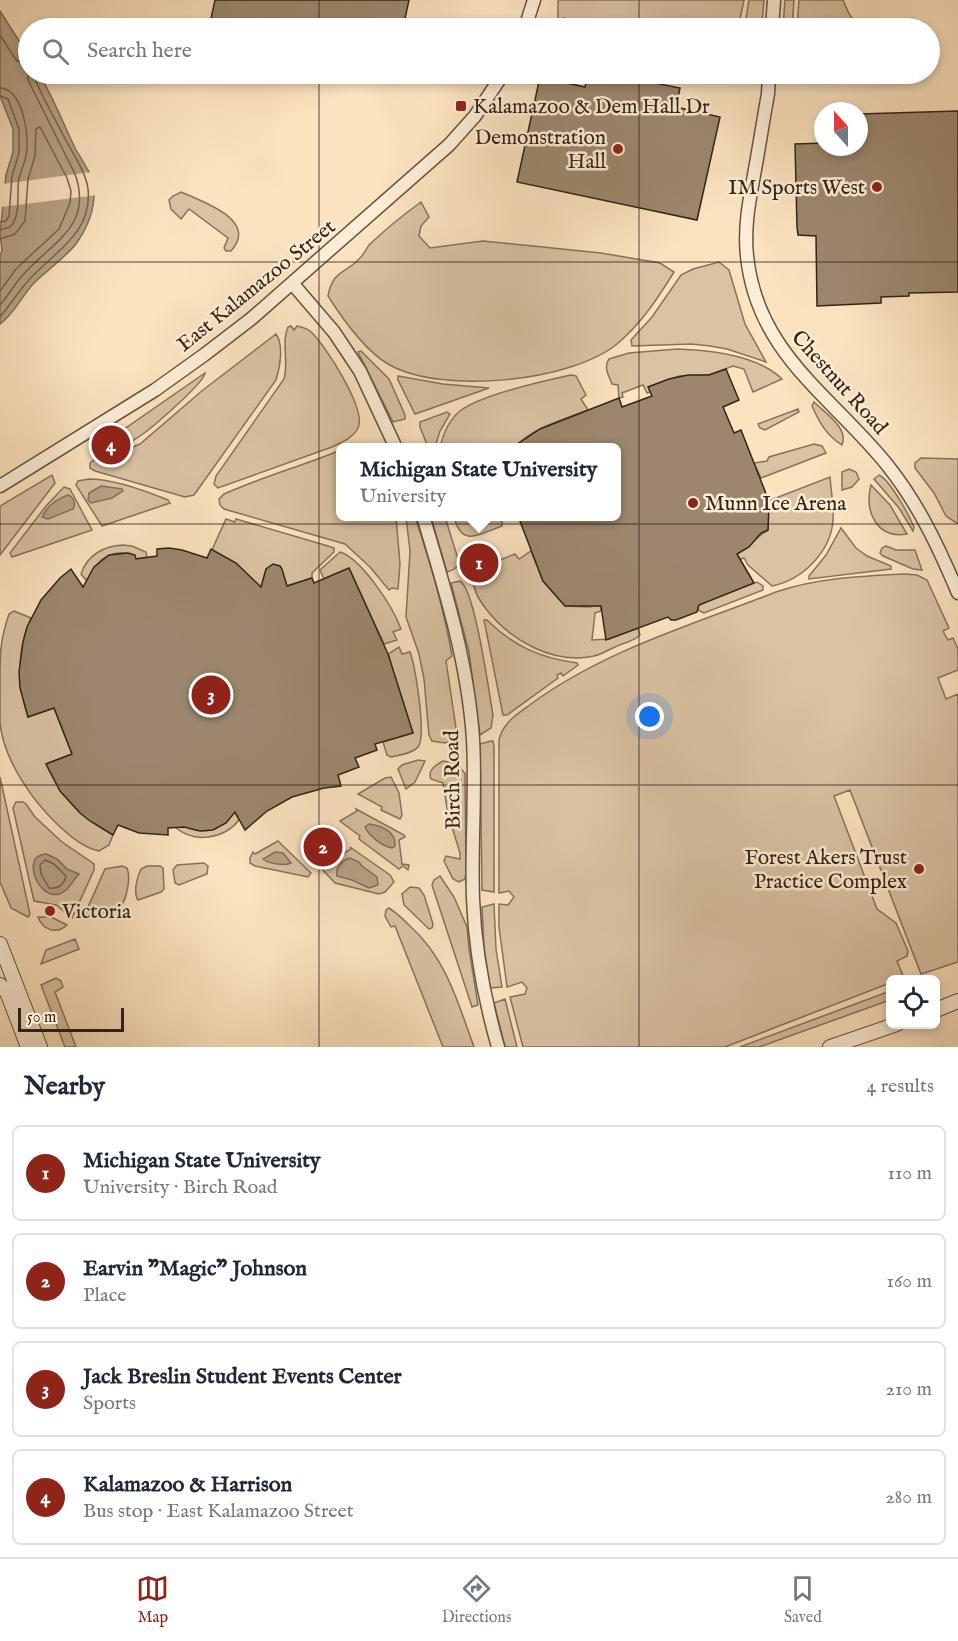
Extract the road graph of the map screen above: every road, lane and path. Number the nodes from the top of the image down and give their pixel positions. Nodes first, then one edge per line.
1 (534, 0) edge
2 (774, 0) edge
3 (528, 18) edge
4 (773, 18) edge
5 (496, 84) edge
6 (768, 84) edge
7 (292, 283) junction
8 (394, 443) edge
9 (0, 486) edge
10 (424, 521) edge
11 (958, 593) edge
12 (0, 944) edge
13 (0, 985) edge
14 (958, 1001) edge
15 (940, 1008) edge
16 (886, 1028) edge
17 (28, 1047) edge
18 (40, 1047) edge
19 (498, 1047) edge
20 (830, 1047) edge

1 - 3 street
2 - 4 street
5 - 7 street, East Kalamazoo Street
6 - 11 street, Chestnut Road
7 - 8 street
7 - 9 street, East Kalamazoo Street
10 - 19 street, Birch Road
12 - 18 street
13 - 17 street
14 - 15 street
16 - 20 street

